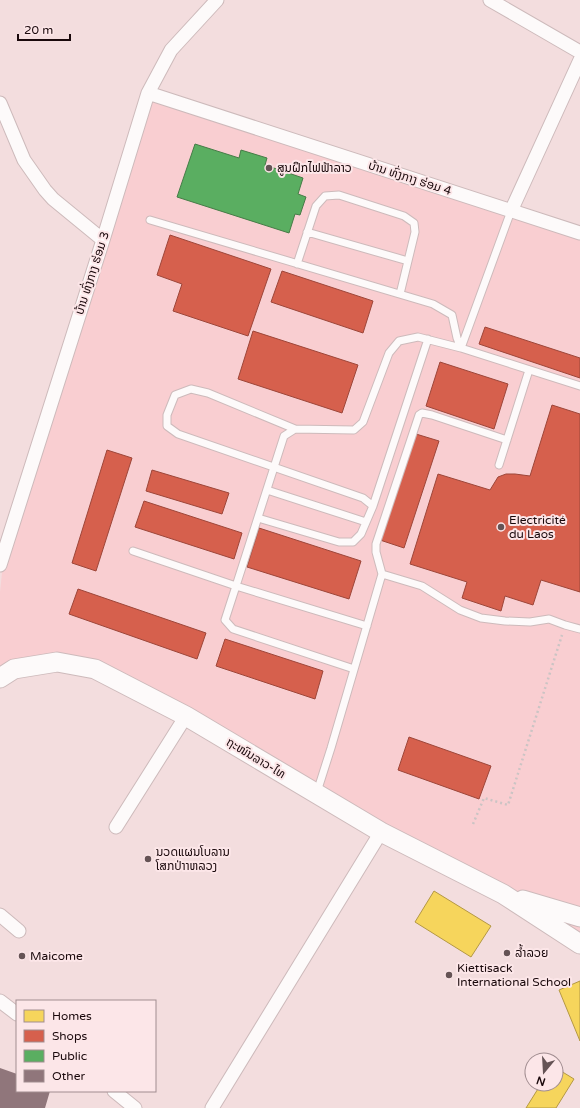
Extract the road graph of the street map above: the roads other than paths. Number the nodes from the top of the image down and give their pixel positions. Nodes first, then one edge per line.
1 (217, 0) edge
2 (490, 0) edge
3 (580, 52) edge
4 (580, 60) edge
5 (148, 93) junction
6 (0, 102) edge
7 (511, 211) junction
8 (150, 220) dead end
9 (307, 232) junction
10 (580, 233) edge
11 (103, 240) junction
12 (408, 261) junction
13 (297, 264) junction
14 (400, 294) junction
15 (428, 339) junction
16 (461, 348) junction
17 (529, 370) junction
18 (580, 386) edge
19 (295, 429) junction
20 (507, 440) junction
21 (499, 465) dead end
22 (275, 467) junction
23 (267, 490) junction
24 (373, 506) junction
25 (258, 518) junction
26 (366, 522) junction
27 (133, 551) dead end
28 (0, 565) edge
29 (382, 574) junction
30 (236, 586) junction
31 (367, 626) junction
32 (580, 629) edge
33 (354, 669) junction
34 (0, 678) edge
35 (186, 716) junction
36 (316, 794) junction
37 (116, 827) dead end
38 (382, 832) junction
39 (503, 894) junction
40 (0, 915) edge
41 (580, 917) edge
42 (19, 930) dead end
43 (580, 944) edge
44 (0, 1001) edge
45 (16, 1013) edge
46 (115, 1092) edge
47 (135, 1108) edge
48 (212, 1108) edge

1 - 5 street, ບ້ານ ທົ່ງກາງ ຮ່ອມ 3
2 - 3 street
4 - 7 street
5 - 7 street, ບ້ານ ທົ່ງກາງ ຮ່ອມ 4
5 - 11 street, ບ້ານ ທົ່ງກາງ ຮ່ອມ 3
6 - 11 street
7 - 10 street, ບ້ານ ທົ່ງກາງ ຮ່ອມ 4
7 - 16 lane
8 - 13 lane
9 - 12 lane
9 - 12 lane
9 - 13 lane
11 - 28 street, ບ້ານ ທົ່ງກາງ ຮ່ອມ 3
12 - 14 lane
13 - 14 lane
14 - 16 lane
15 - 16 lane
15 - 19 lane
15 - 24 lane
16 - 17 lane
17 - 18 lane
17 - 20 lane
19 - 22 lane
19 - 22 lane
20 - 21 lane
20 - 29 lane
22 - 23 lane
22 - 24 lane
23 - 25 lane
23 - 26 lane
24 - 26 lane
25 - 26 lane
25 - 30 lane
27 - 30 lane
29 - 31 lane
29 - 32 lane
30 - 31 lane
30 - 33 lane
31 - 33 lane
33 - 36 lane
34 - 35 street, ຖະໜົນລາວ-ໄທ
35 - 36 street, ຖະໜົນລາວ-ໄທ
35 - 37 street
36 - 38 street, ຖະໜົນລາວ-ໄທ
38 - 39 street, ຖະໜົນລາວ-ໄທ
38 - 48 street
39 - 41 street, ຖະໜົນລາວ-ໄທ
39 - 43 street, ຖະໜົນລາວ-ໄທ
40 - 42 street
44 - 45 street
46 - 47 street

